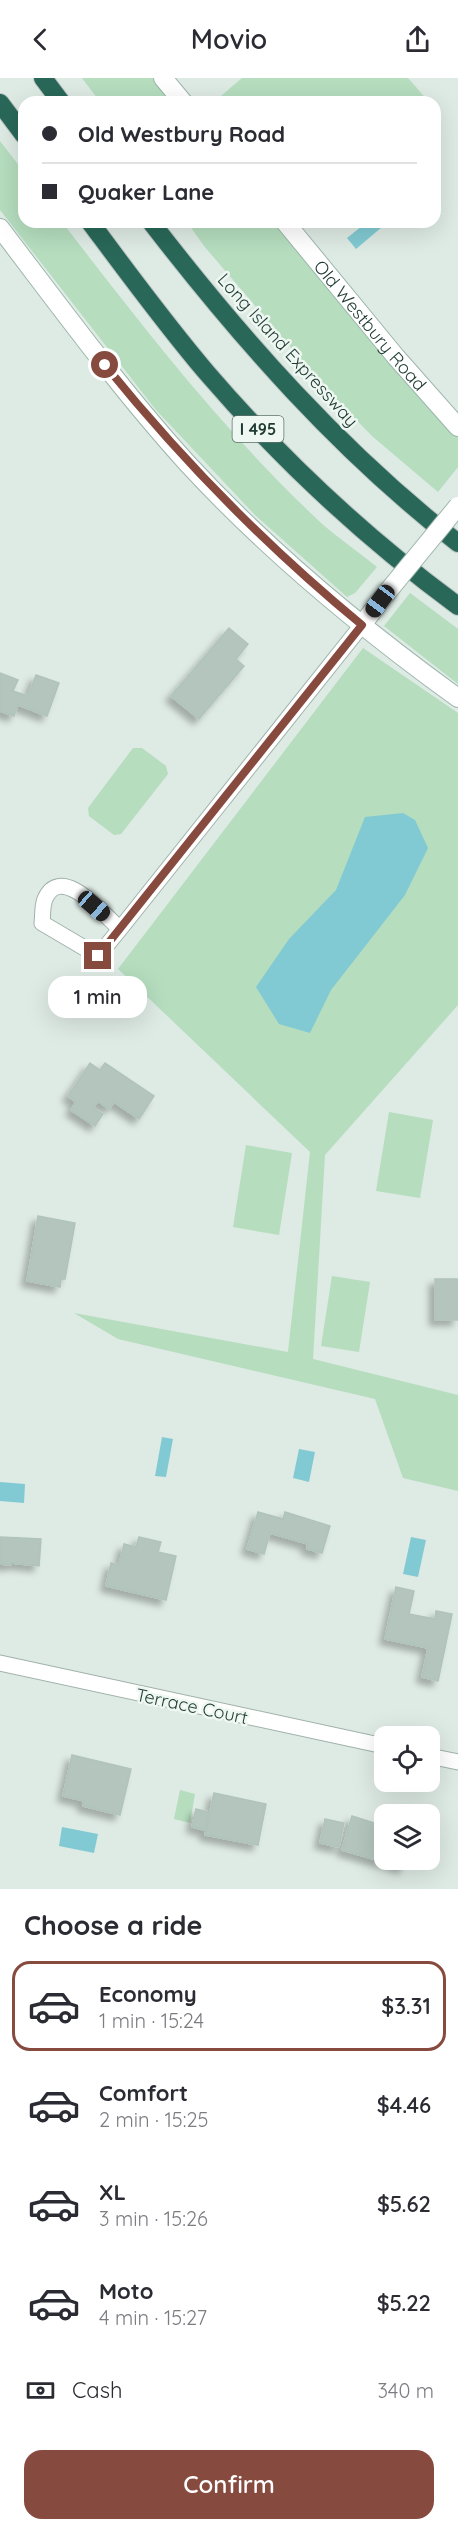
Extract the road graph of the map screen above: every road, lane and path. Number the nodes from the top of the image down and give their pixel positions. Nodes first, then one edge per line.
1 (43, 78) edge
2 (163, 78) edge
3 (56, 96) edge
4 (178, 96) edge
5 (0, 103) edge
6 (18, 127) edge
7 (0, 228) edge
8 (94, 228) edge
9 (156, 228) edge
10 (290, 228) edge
11 (456, 423) edge
12 (458, 506) edge
13 (458, 543) edge
14 (458, 606) edge
15 (362, 625) junction
16 (458, 698) edge
17 (120, 929) junction
18 (0, 1663) edge
19 (374, 1744) edge
20 (440, 1758) edge
21 (458, 1762) edge

1 - 3 highway
2 - 4 main road
5 - 6 highway
7 - 15 main road
8 - 14 highway, I 495
9 - 13 highway, Long Island Expressway / I 495
10 - 11 main road, Old Westbury Road
12 - 15 main road, bridge
15 - 16 main road
15 - 17 street
17 - 17 street
18 - 19 street, Terrace Court
20 - 21 street

